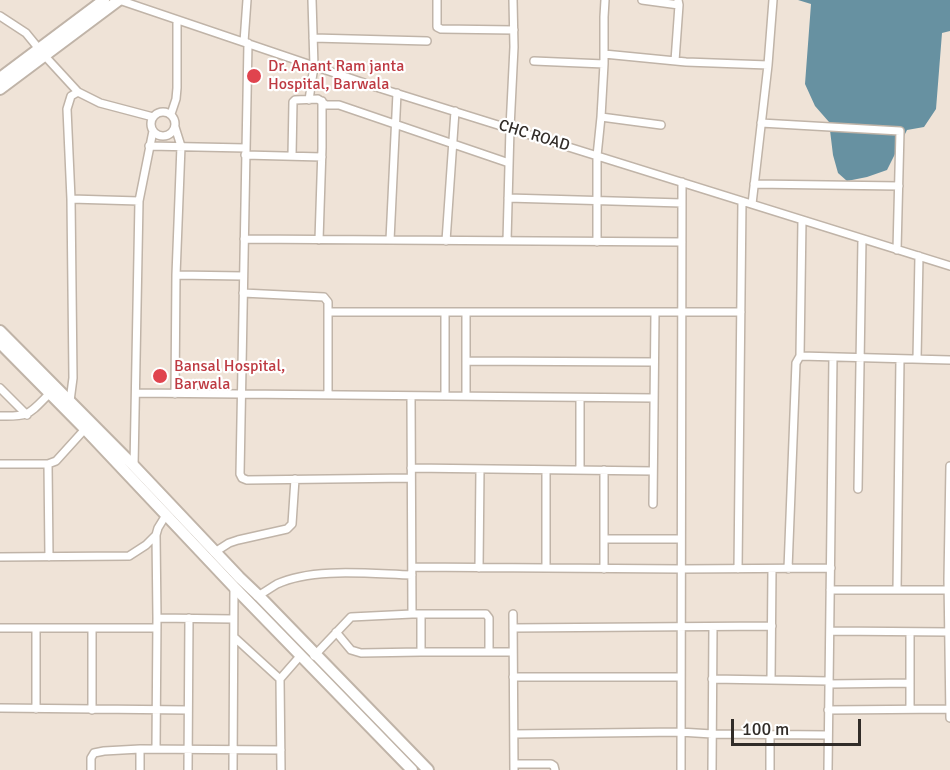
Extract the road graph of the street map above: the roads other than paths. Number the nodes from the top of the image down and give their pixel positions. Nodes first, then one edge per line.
1 (104, 0) edge
2 (119, 0) edge
3 (247, 0) edge
4 (312, 0) edge
5 (437, 0) edge
6 (513, 0) edge
7 (605, 0) edge
8 (642, 0) edge
9 (773, 0) edge
10 (679, 3) edge
11 (0, 15) edge
12 (177, 20) junction
13 (514, 30) junction
14 (313, 38) junction
15 (427, 41) dead end
16 (246, 43) junction
17 (42, 52) junction
18 (604, 54) junction
19 (534, 61) dead end
20 (675, 61) junction
21 (604, 64) junction
22 (768, 65) junction
23 (314, 66) junction
24 (0, 78) edge
25 (0, 89) edge
26 (78, 92) junction
27 (397, 93) junction
28 (309, 100) junction
29 (322, 101) junction
30 (455, 111) junction
31 (171, 114) junction
32 (153, 117) junction
33 (601, 117) junction
34 (761, 123) junction
35 (396, 124) junction
36 (661, 125) dead end
37 (175, 127) junction
38 (510, 128) junction
39 (153, 131) junction
40 (452, 144) junction
41 (149, 146) junction
42 (181, 146) junction
43 (245, 151) junction
44 (292, 156) junction
45 (322, 156) junction
46 (597, 156) junction
47 (509, 163) junction
48 (682, 182) junction
49 (754, 184) junction
50 (899, 186) junction
51 (508, 198) junction
52 (71, 199) junction
53 (139, 201) junction
54 (597, 201) junction
55 (742, 201) junction
56 (682, 203) junction
57 (752, 204) junction
58 (802, 220) junction
59 (244, 239) junction
60 (862, 239) junction
61 (319, 240) junction
62 (390, 240) junction
63 (446, 241) junction
64 (507, 241) junction
65 (597, 242) junction
66 (682, 242) junction
67 (897, 250) junction
68 (919, 256) junction
69 (950, 266) edge
70 (176, 275) junction
71 (243, 276) junction
72 (243, 292) junction
73 (328, 312) junction
74 (445, 312) junction
75 (466, 312) junction
76 (741, 312) junction
77 (655, 313) junction
78 (681, 313) junction
79 (0, 335) edge
80 (800, 356) junction
81 (833, 357) junction
82 (860, 358) junction
83 (900, 359) junction
84 (917, 359) junction
85 (950, 360) edge
86 (466, 361) junction
87 (654, 362) junction
88 (0, 388) edge
89 (50, 393) junction
90 (136, 393) junction
91 (175, 394) junction
92 (241, 394) junction
93 (328, 395) junction
94 (411, 396) junction
95 (445, 396) junction
96 (466, 396) junction
97 (580, 398) junction
98 (654, 398) junction
99 (70, 401) junction
100 (27, 415) junction
101 (0, 416) edge
102 (85, 429) junction
103 (0, 464) edge
104 (48, 464) junction
105 (134, 466) junction
106 (950, 466) edge
107 (411, 468) junction
108 (480, 469) junction
109 (546, 470) junction
110 (580, 470) junction
111 (604, 470) junction
112 (653, 471) junction
113 (411, 478) junction
114 (295, 479) junction
115 (134, 480) junction
116 (858, 489) dead end
117 (653, 504) dead end
118 (166, 515) junction
119 (156, 535) junction
120 (604, 539) junction
121 (681, 539) junction
122 (215, 552) junction
123 (0, 557) edge
124 (49, 557) junction
125 (479, 568) junction
126 (546, 568) junction
127 (831, 568) junction
128 (604, 569) junction
129 (681, 569) junction
130 (738, 569) junction
131 (772, 569) junction
132 (788, 569) junction
133 (412, 571) junction
134 (234, 586) junction
135 (830, 590) junction
136 (897, 590) junction
137 (948, 590) junction
138 (254, 599) junction
139 (412, 614) junction
140 (421, 614) junction
141 (513, 614) dead end
142 (157, 618) junction
143 (189, 618) junction
144 (233, 619) junction
145 (772, 626) junction
146 (680, 627) junction
147 (712, 627) junction
148 (0, 628) edge
149 (36, 628) junction
150 (92, 628) junction
151 (157, 628) junction
152 (513, 628) junction
153 (830, 631) junction
154 (336, 632) junction
155 (910, 632) junction
156 (949, 632) edge
157 (234, 638) junction
158 (421, 652) junction
159 (489, 652) junction
160 (513, 652) junction
161 (308, 657) junction
162 (513, 677) junction
163 (680, 677) junction
164 (280, 679) junction
165 (712, 680) junction
166 (771, 680) junction
167 (828, 683) junction
168 (910, 683) junction
169 (0, 708) edge
170 (36, 709) junction
171 (910, 709) junction
172 (950, 709) edge
173 (92, 710) junction
174 (156, 710) junction
175 (188, 710) junction
176 (828, 710) junction
177 (950, 718) edge
178 (680, 732) junction
179 (514, 734) junction
180 (712, 734) junction
181 (770, 734) junction
182 (827, 735) junction
183 (140, 749) junction
184 (156, 749) junction
185 (188, 750) junction
186 (234, 750) junction
187 (281, 750) junction
188 (514, 767) edge
189 (91, 770) edge
190 (140, 770) edge
191 (188, 770) edge
192 (233, 770) edge
193 (281, 770) edge
194 (412, 770) edge
195 (428, 770) edge
196 (555, 770) edge
197 (681, 770) edge
198 (712, 770) edge
199 (771, 770) edge
200 (828, 770) edge

1 - 17 main road
2 - 12 street, CHC ROAD
2 - 17 main road
3 - 16 street
4 - 14 street
5 - 13 street
6 - 13 street
7 - 18 street
8 - 10 street
9 - 22 street
10 - 20 street
11 - 17 street
12 - 16 street, CHC ROAD
12 - 31 street
13 - 38 street
14 - 15 street
14 - 23 street
16 - 23 street, CHC ROAD
16 - 43 street
17 - 24 main road
17 - 25 main road
17 - 26 street
18 - 20 street
18 - 21 street
19 - 21 street
20 - 22 street
21 - 33 street
22 - 34 street
23 - 27 street, CHC ROAD
23 - 28 street
26 - 32 street
26 - 52 street
27 - 30 street, CHC ROAD
27 - 35 street
28 - 29 street
28 - 44 street
29 - 35 street
29 - 45 street
30 - 38 street, CHC ROAD
30 - 40 street
31 - 32 street
31 - 37 street
32 - 39 street
33 - 36 street
33 - 46 street
34 - 49 street
34 - 50 street
35 - 40 street
35 - 62 street
37 - 39 street
37 - 42 street
38 - 46 street, CHC ROAD
38 - 47 street
39 - 41 street
40 - 47 street
40 - 63 street
41 - 42 street
41 - 53 street
42 - 43 street
42 - 70 street
43 - 44 street
43 - 59 street
44 - 45 street
45 - 61 street
46 - 48 street, CHC ROAD
46 - 54 street
47 - 51 street
48 - 55 street, CHC ROAD
48 - 56 street
49 - 50 street
49 - 57 street
50 - 67 street
51 - 54 street
51 - 64 street
52 - 53 street
52 - 99 street
53 - 90 street
54 - 56 street
54 - 65 street
55 - 57 street, CHC ROAD
55 - 76 street
56 - 66 street
57 - 58 street, CHC ROAD
58 - 60 street, CHC ROAD
58 - 80 street
59 - 61 street
59 - 71 street
60 - 67 street, CHC ROAD
60 - 82 street
61 - 62 street
62 - 63 street
63 - 64 street
64 - 65 street
65 - 66 street
66 - 78 street
67 - 68 street, CHC ROAD
68 - 69 street, CHC ROAD
68 - 84 street
70 - 71 street
70 - 91 street
71 - 72 street
72 - 73 street
72 - 92 street
73 - 74 street
73 - 93 street
74 - 75 street
74 - 95 street
75 - 77 street
75 - 86 street
76 - 78 street
76 - 130 street
77 - 78 street
77 - 87 street
78 - 121 street
79 - 89 main road
79 - 99 main road
80 - 81 street
80 - 132 street
81 - 82 street
81 - 127 street
82 - 83 street
82 - 116 street
83 - 84 street
83 - 136 street
84 - 85 street
86 - 87 street
86 - 96 street
87 - 98 street
88 - 100 street
89 - 100 street
89 - 102 main road
90 - 91 street
90 - 105 street
91 - 92 street
92 - 93 street
92 - 114 street
93 - 94 street
94 - 95 street
94 - 107 street
95 - 96 street
96 - 97 street
97 - 98 street
97 - 110 street
98 - 112 street
99 - 105 main road
100 - 101 street
102 - 104 street
102 - 115 main road
103 - 104 street
104 - 124 street
105 - 115 street
105 - 122 main road
106 - 137 street
107 - 108 street
107 - 113 street
108 - 109 street
108 - 125 street
109 - 110 street
109 - 126 street
110 - 111 street
111 - 112 street
111 - 120 street
112 - 117 street
113 - 114 street
113 - 133 street
114 - 122 street
115 - 118 main road
118 - 119 street
118 - 134 main road
119 - 124 street
119 - 142 street
120 - 121 street
120 - 128 street
121 - 129 street
122 - 138 main road
123 - 124 street
125 - 126 street
125 - 133 street
126 - 128 street
127 - 132 street
127 - 135 street
128 - 129 street
129 - 130 street
129 - 146 street
130 - 131 street
131 - 132 street
131 - 145 street
133 - 138 street
133 - 139 street
134 - 138 main road
134 - 144 street
135 - 136 street
135 - 153 street
136 - 137 street
137 - 156 street
138 - 161 main road
139 - 140 street
139 - 154 street
140 - 158 street
140 - 159 street
141 - 152 street
142 - 143 street
142 - 151 street
143 - 144 street
143 - 175 street
144 - 157 street
145 - 147 street
145 - 166 street
146 - 147 street
146 - 152 street
146 - 163 street
147 - 165 street
148 - 149 street
149 - 150 street
149 - 170 street
150 - 151 street
150 - 173 street
151 - 174 street
152 - 160 street
153 - 155 street
153 - 167 street
154 - 158 street
154 - 161 street
155 - 156 street
155 - 168 street
156 - 172 street
157 - 164 street
157 - 186 street
158 - 159 street
159 - 160 street
160 - 162 street
161 - 164 street
161 - 194 main road
161 - 195 main road
162 - 163 street
162 - 179 street
163 - 178 street
164 - 187 street
165 - 166 street
165 - 180 street
166 - 167 street
167 - 168 street
167 - 176 street
168 - 171 street
169 - 170 street
170 - 173 street
171 - 172 street
171 - 176 street
172 - 177 street
173 - 174 street
174 - 175 street
174 - 184 street
175 - 185 street
176 - 182 street
178 - 179 street
178 - 180 street
178 - 197 street
179 - 188 street
180 - 181 street
180 - 198 street
181 - 182 street
181 - 199 street
182 - 200 street
183 - 184 street
183 - 189 street
183 - 190 street
184 - 185 street
185 - 186 street
185 - 191 street
186 - 187 street
186 - 192 street
187 - 193 street
188 - 196 street

